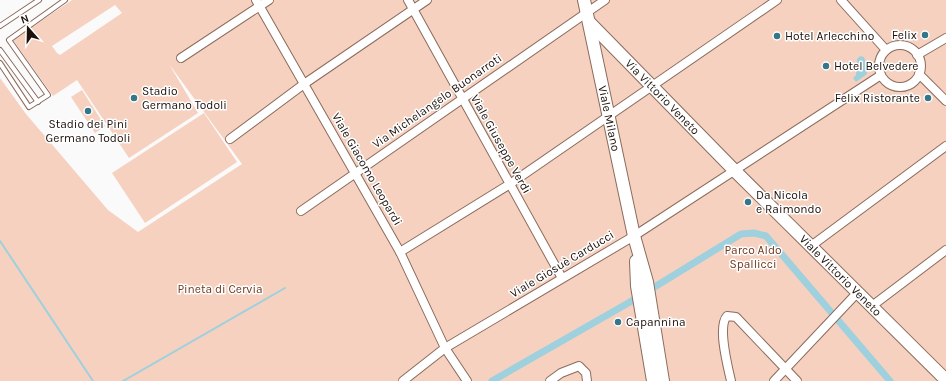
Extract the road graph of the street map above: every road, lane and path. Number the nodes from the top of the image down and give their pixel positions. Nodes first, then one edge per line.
1 (39, 0) edge
2 (65, 0) edge
3 (269, 0) edge
4 (408, 0) edge
5 (427, 0) edge
6 (584, 0) edge
7 (605, 0) edge
8 (777, 0) edge
9 (841, 0) edge
10 (258, 3) edge
11 (413, 9) junction
12 (588, 17) junction
13 (0, 26) edge
14 (946, 38) edge
15 (598, 39) junction
16 (0, 50) edge
17 (886, 50) junction
18 (918, 55) junction
19 (181, 58) dead end
20 (0, 63) edge
21 (919, 74) junction
22 (880, 75) junction
23 (304, 84) junction
24 (653, 86) junction
25 (462, 98) junction
26 (946, 101) edge
27 (38, 102) junction
28 (610, 116) junction
29 (230, 140) dead end
30 (946, 146) edge
31 (736, 171) junction
32 (356, 173) junction
33 (510, 184) junction
34 (301, 211) dead end
35 (634, 236) junction
36 (812, 246) junction
37 (946, 250) edge
38 (400, 252) junction
39 (562, 278) junction
40 (858, 292) junction
41 (645, 302) junction
42 (872, 306) junction
43 (447, 352) junction
44 (785, 369) junction
45 (946, 380) edge
46 (403, 381) edge
47 (459, 381) edge
48 (467, 381) edge
49 (550, 381) edge
50 (587, 381) edge
51 (653, 381) edge
52 (663, 381) edge
53 (731, 381) edge
54 (774, 381) edge
55 (796, 381) edge

1 - 13 lane
2 - 27 lane
3 - 10 street
4 - 11 street, Viale Giuseppe Verdi
5 - 11 street
6 - 12 street, Viale Milano
7 - 12 street, Via Michelangelo Buonarroti
8 - 24 street
9 - 17 street
10 - 19 street
10 - 23 street, Viale Giacomo Leopardi
11 - 23 street
11 - 25 street, Viale Giuseppe Verdi
12 - 15 street, Viale Milano
12 - 25 street, Via Michelangelo Buonarroti
14 - 18 street
15 - 24 street, Via Vittorio Veneto
15 - 28 street, Viale Milano
16 - 27 lane
17 - 18 street
17 - 22 street
18 - 21 street
20 - 27 lane
21 - 22 street
21 - 26 street
22 - 31 street, Viale Giosuè Carducci
23 - 29 street
23 - 32 street, Viale Giacomo Leopardi
24 - 28 street
24 - 31 street, Via Vittorio Veneto
25 - 32 street, Via Michelangelo Buonarroti
25 - 33 street, Viale Giuseppe Verdi
28 - 33 street
28 - 35 street, Viale Milano
30 - 36 street
31 - 35 street, Viale Giosuè Carducci
31 - 36 street, Viale Vittorio Veneto
32 - 34 street, Via Michelangelo Buonarroti
32 - 38 street, Viale Giacomo Leopardi
33 - 38 street
33 - 39 street, Viale Giuseppe Verdi
35 - 39 street, Viale Giosuè Carducci
35 - 41 street, Viale Milano
36 - 40 street, Viale Vittorio Veneto
37 - 42 street
38 - 43 street, Viale Giacomo Leopardi
39 - 43 street, Viale Giosuè Carducci
40 - 42 street, Viale Vittorio Veneto
40 - 44 street
41 - 51 street, Viale Milano
41 - 52 street, Viale Milano
42 - 45 street, Viale Vittorio Veneto
43 - 46 street, Viale Giosuè Carducci
43 - 47 street, Viale Giacomo Leopardi
43 - 48 street, Viale Giacomo Leopardi
44 - 53 street
44 - 54 street
44 - 55 street
49 - 50 street

